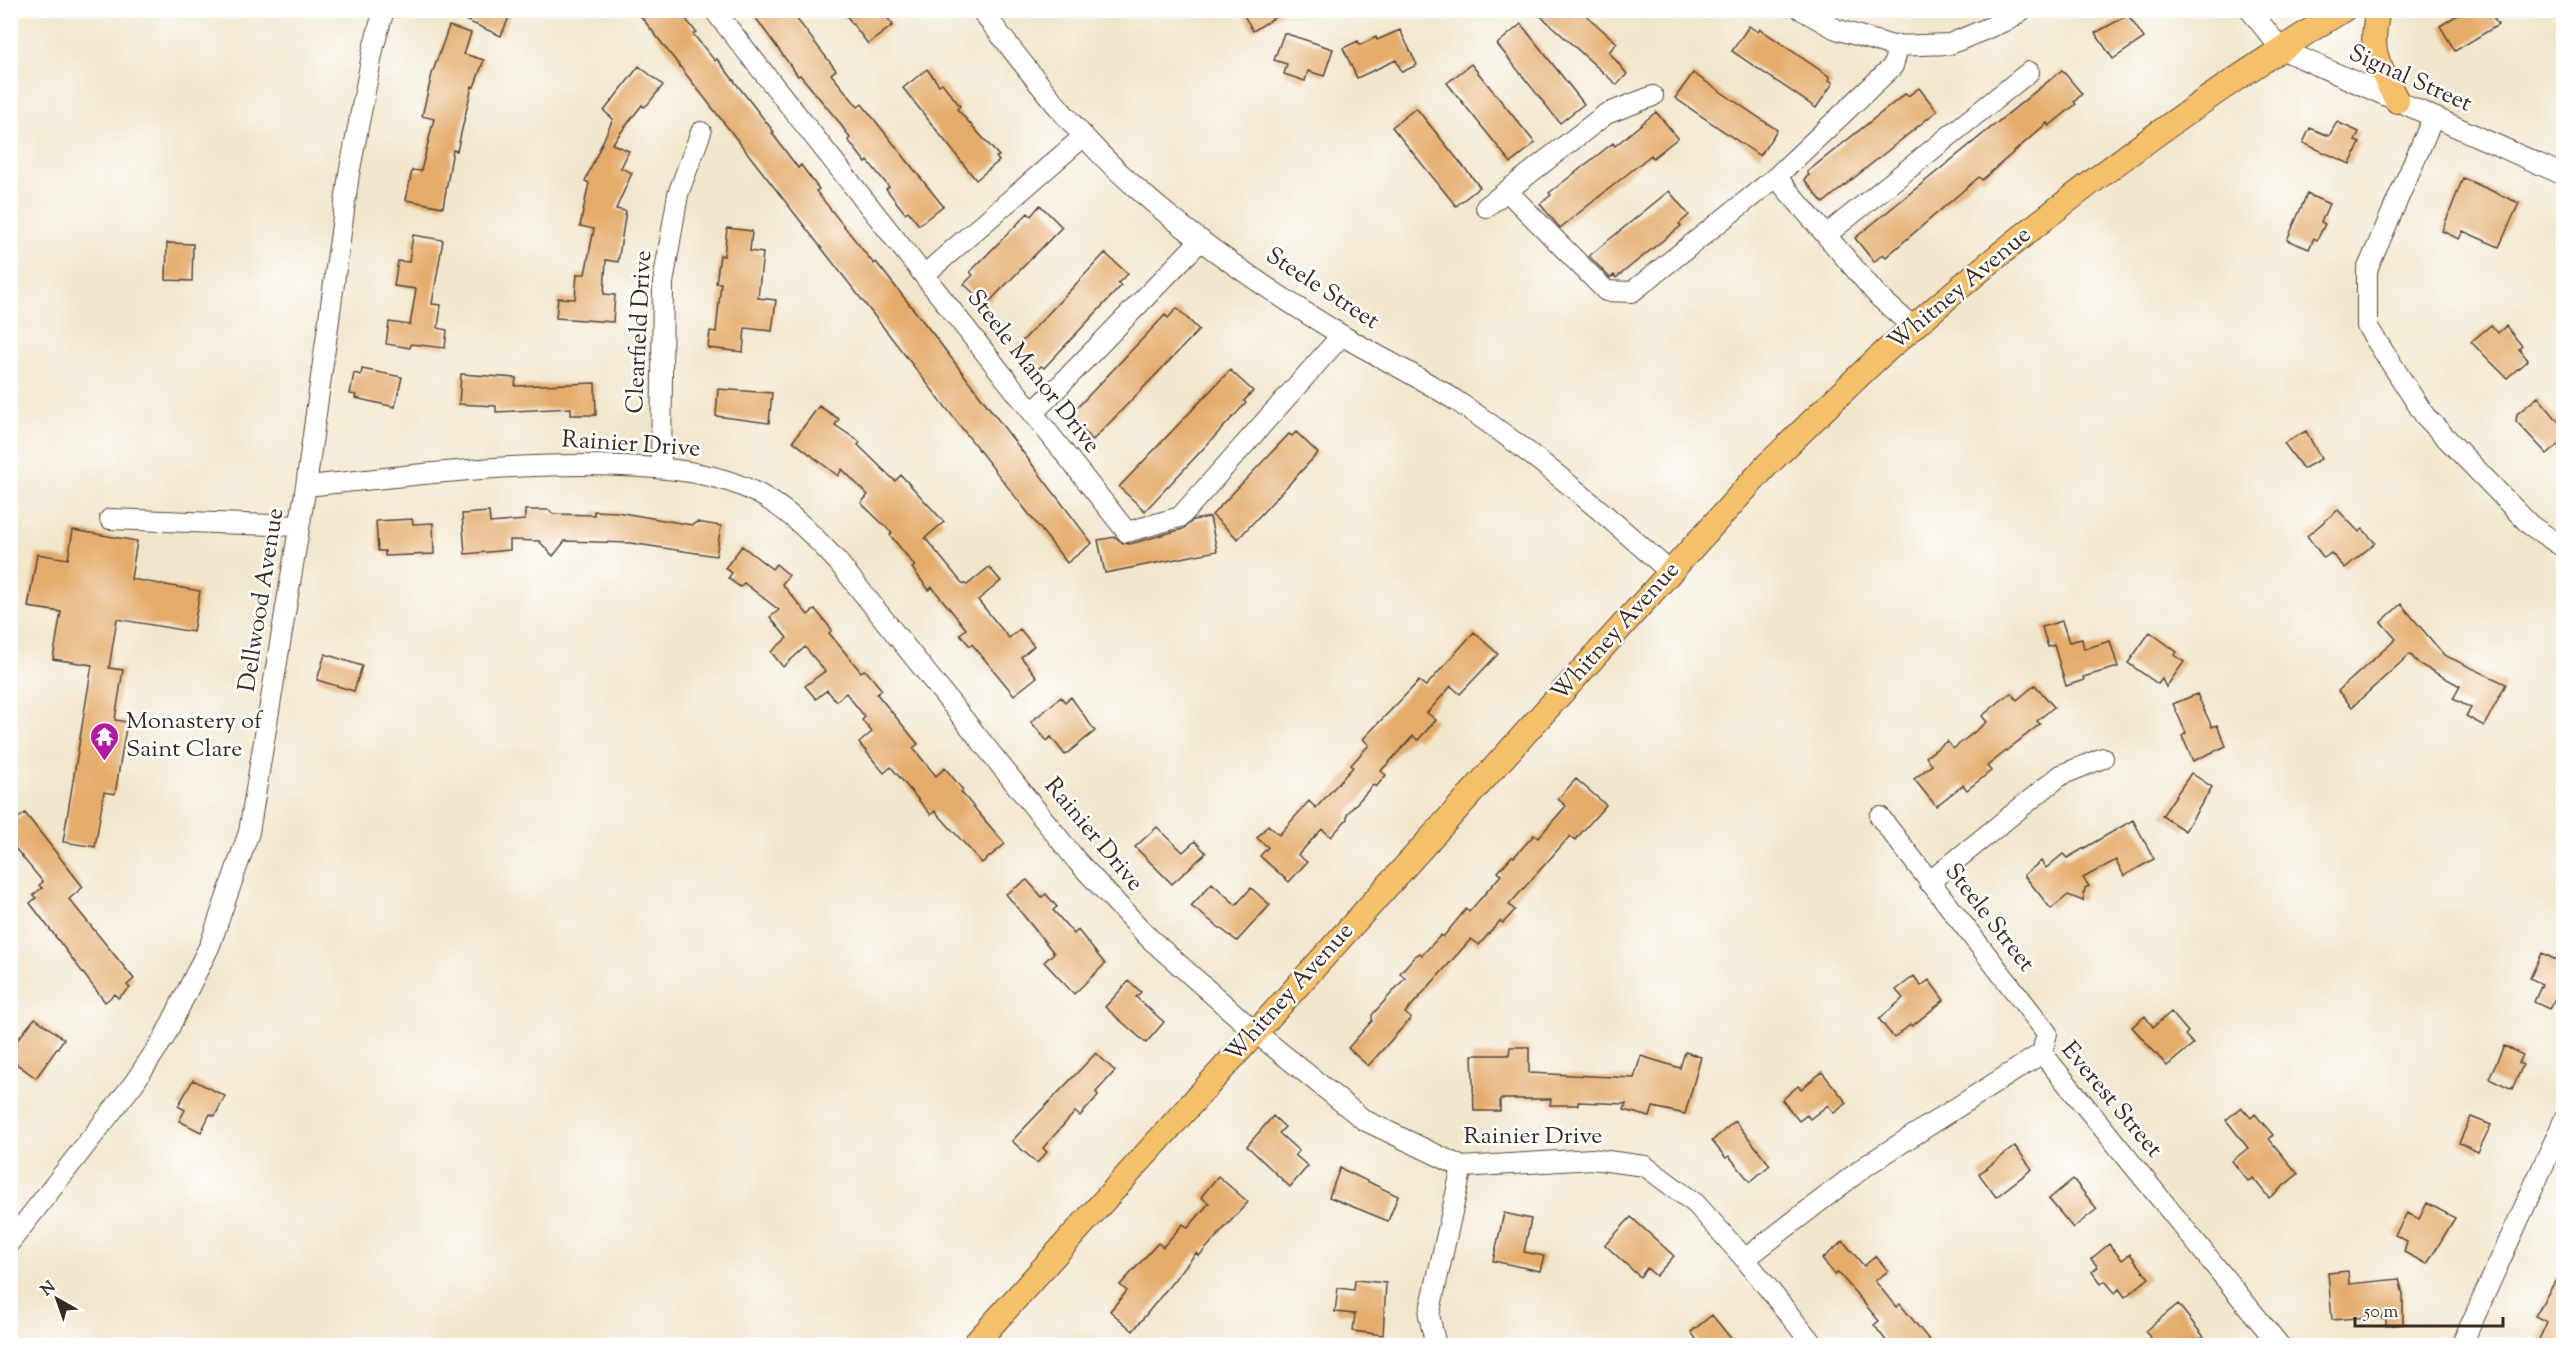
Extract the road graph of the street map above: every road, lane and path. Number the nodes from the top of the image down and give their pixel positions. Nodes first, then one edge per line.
1 (384, 10) edge
2 (714, 10) edge
3 (981, 10) edge
4 (1802, 10) edge
5 (2022, 10) edge
6 (2250, 10) edge
7 (2343, 10) edge
8 (2378, 10) edge
9 (1899, 45) junction
10 (2281, 49) junction
11 (2029, 72) dead end
12 (1653, 96) dead end
13 (2397, 101) junction
14 (2433, 118) junction
15 (701, 132) dead end
16 (1084, 136) junction
17 (2564, 175) edge
18 (1776, 177) junction
19 (1507, 191) junction
20 (1486, 207) dead end
21 (1826, 235) junction
22 (1201, 240) junction
23 (924, 275) junction
24 (1914, 328) junction
25 (1342, 335) junction
26 (1033, 413) junction
27 (661, 468) junction
28 (306, 486) junction
29 (110, 519) dead end
30 (299, 526) junction
31 (2564, 548) edge
32 (1670, 572) junction
33 (2103, 758) dead end
34 (1880, 817) dead end
35 (1929, 882) junction
36 (1254, 1032) junction
37 (2042, 1053) junction
38 (2564, 1120) edge
39 (1462, 1167) junction
40 (10, 1242) edge
41 (1745, 1259) junction
42 (973, 1346) edge
43 (1436, 1346) edge
44 (1814, 1346) edge
45 (2280, 1346) edge
46 (2461, 1346) edge

1 - 28 street, Dellwood Avenue
2 - 23 street, Steele Manor Drive
3 - 16 street, Steele Street
4 - 9 street
5 - 9 street
6 - 10 street, Signal Street
7 - 10 main road, Whitney Avenue
8 - 13 main road
9 - 18 street
10 - 13 street, Signal Street
10 - 24 main road, Whitney Avenue
11 - 21 street
12 - 19 street
13 - 14 street, Signal Street
14 - 17 street, Signal Street
14 - 31 street
15 - 27 street, Clearfield Drive
16 - 22 street, Steele Street
16 - 23 street
18 - 19 street
18 - 21 street
19 - 20 street
21 - 24 street
22 - 25 street, Steele Street
22 - 26 street
23 - 26 street, Steele Manor Drive
24 - 32 main road, Whitney Avenue
25 - 26 street, Steele Manor Drive
25 - 32 street, Steele Street
27 - 28 street, Rainier Drive
27 - 36 street, Rainier Drive
28 - 30 street, Dellwood Avenue
29 - 30 street
30 - 40 street, Dellwood Avenue
32 - 36 main road, Whitney Avenue
33 - 35 street
34 - 35 street, Steele Street
35 - 37 street, Steele Street
36 - 39 street, Rainier Drive
36 - 42 main road, Whitney Avenue
37 - 41 street, Everest Street
37 - 45 street, Everest Street
38 - 46 street
39 - 41 street, Rainier Drive
39 - 43 street
41 - 44 street, Rainier Drive

